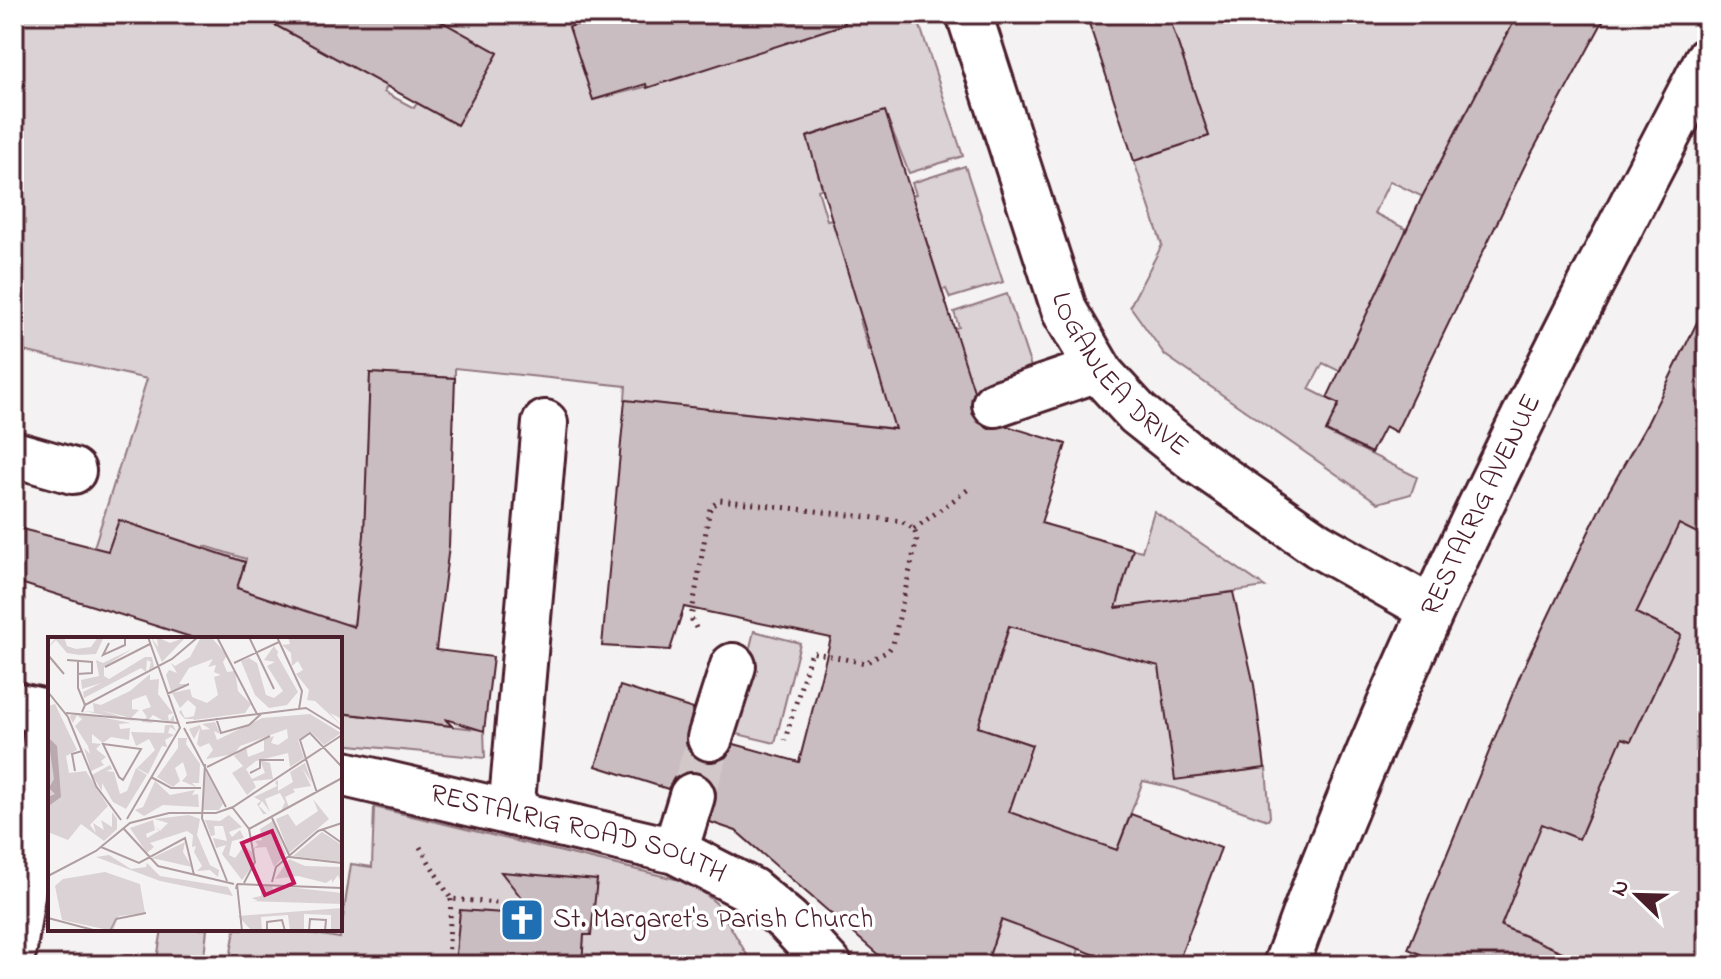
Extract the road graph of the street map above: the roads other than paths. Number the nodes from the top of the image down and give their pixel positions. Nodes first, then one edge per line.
1 (969, 14) edge
2 (1707, 60) edge
3 (1098, 369) junction
4 (995, 404) dead end
5 (545, 423) dead end
6 (14, 454) edge
7 (73, 471) dead end
8 (1431, 609) junction
9 (733, 666) road end
10 (14, 705) edge
11 (48, 712) edge
12 (48, 725) edge
13 (710, 738) tunnel mouth
14 (342, 773) edge
15 (692, 796) tunnel mouth
16 (511, 813) junction
17 (675, 851) junction
18 (14, 949) edge
19 (829, 965) edge
20 (1286, 965) edge

1 - 3 street, LOGANLEA DRIVE
2 - 8 street, RESTALRIG AVENUE
3 - 4 street
3 - 8 street, LOGANLEA DRIVE
5 - 16 street
6 - 7 street
8 - 20 street, RESTALRIG AVENUE
9 - 13 street
10 - 11 street
12 - 18 street
14 - 16 street, RESTALRIG ROAD SOUTH
15 - 17 street
16 - 17 street, RESTALRIG ROAD SOUTH
17 - 19 street, RESTALRIG ROAD SOUTH

